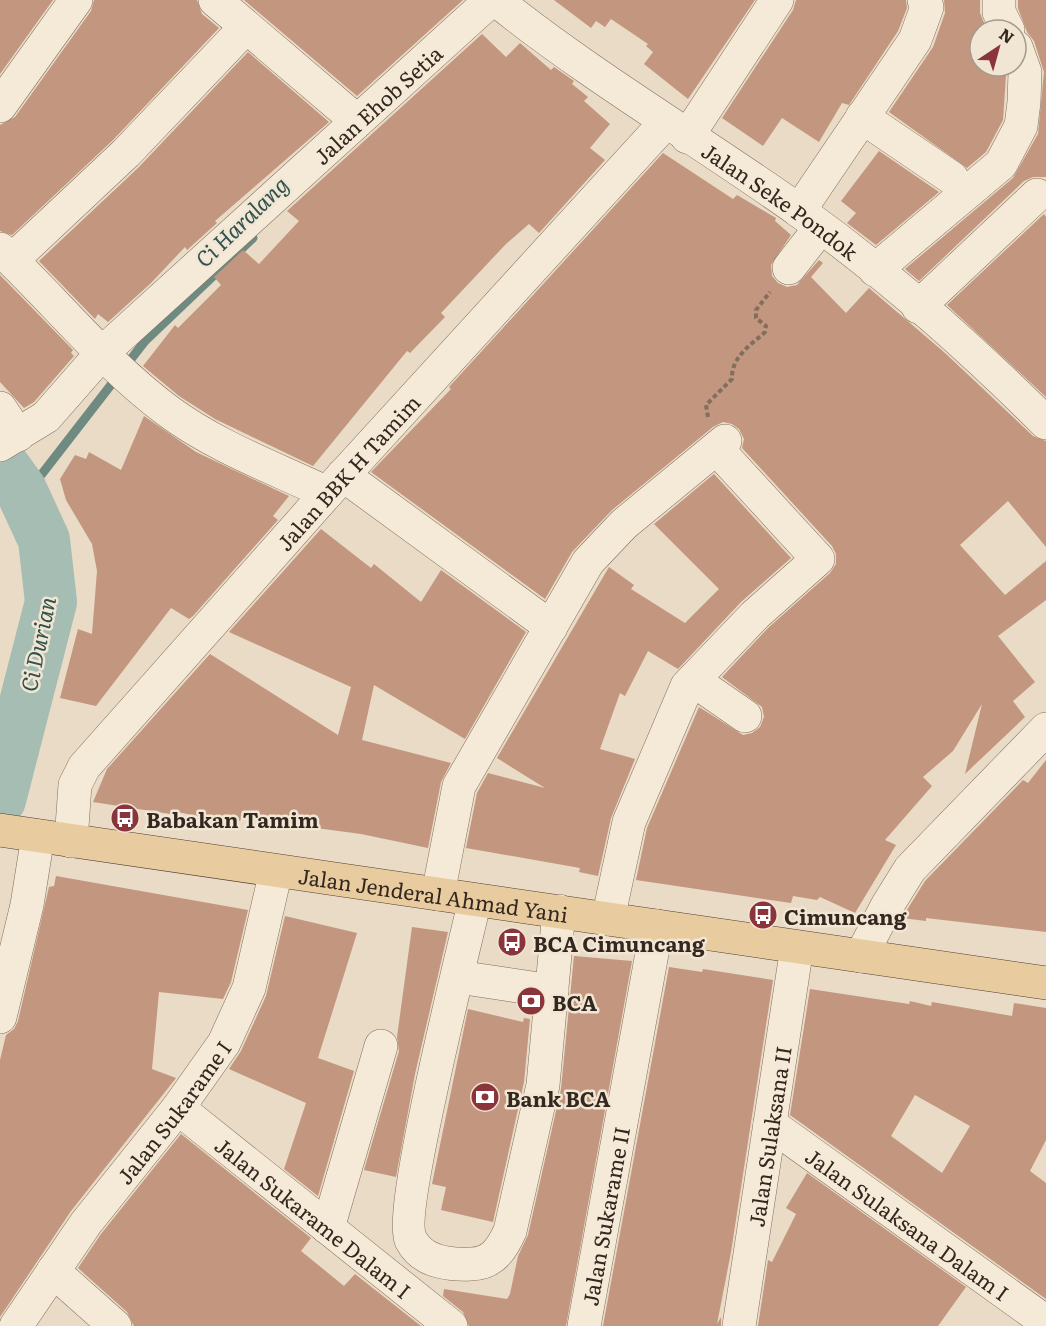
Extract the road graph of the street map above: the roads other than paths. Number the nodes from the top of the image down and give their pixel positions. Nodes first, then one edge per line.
1 (76, 0) edge
2 (214, 0) edge
3 (777, 0) edge
4 (924, 0) edge
5 (999, 0) edge
6 (502, 6) edge
7 (1002, 18) edge
8 (246, 27) junction
9 (1025, 78) edge
10 (0, 106) edge
11 (862, 117) junction
12 (357, 121) junction
13 (676, 130) junction
14 (951, 178) dead end
15 (1043, 195) edge
16 (810, 220) junction
17 (6, 255) edge
18 (789, 268) road end
19 (875, 270) junction
20 (918, 307) junction
21 (114, 363) junction
22 (0, 408) edge
23 (1046, 423) edge
24 (9, 440) edge
25 (335, 484) junction
26 (551, 627) junction
27 (693, 680) junction
28 (745, 716) dead end
29 (1046, 729) edge
30 (17, 833) edge
31 (71, 841) junction
32 (276, 871) junction
33 (438, 894) junction
34 (475, 900) junction
35 (559, 911) junction
36 (608, 919) junction
37 (657, 926) junction
38 (797, 947) junction
39 (861, 956) junction
40 (458, 977) junction
41 (1045, 980) edge
42 (552, 992) junction
43 (0, 1017) edge
44 (381, 1046) dead end
45 (178, 1108) junction
46 (770, 1124) junction
47 (328, 1228) junction
48 (53, 1271) junction
49 (1046, 1322) edge
50 (16, 1326) edge
51 (115, 1326) edge
52 (451, 1326) edge
53 (584, 1326) edge
54 (739, 1326) edge

1 - 10 street
2 - 8 street
3 - 13 street, Jalan BBK H Tamim
4 - 11 street
5 - 7 street
6 - 12 street, Jalan Ehob Setia
6 - 13 street, Jalan Seke Pondok
8 - 12 street
8 - 17 street
9 - 19 street
11 - 14 street
11 - 16 street
12 - 21 street, Jalan Ehob Setia
13 - 16 street, Jalan Seke Pondok
13 - 25 street, Jalan BBK H Tamim
15 - 20 street
16 - 18 street
16 - 19 street, Jalan Seke Pondok
17 - 21 street
19 - 20 street, Jalan Seke Pondok
20 - 23 street, Jalan Seke Pondok
21 - 24 street, Jalan Ehob Setia
21 - 25 street
22 - 24 street
25 - 26 street
25 - 31 street, Jalan BBK H Tamim
26 - 27 street
26 - 33 street
27 - 28 street
27 - 36 street
29 - 39 street
30 - 31 main road, Jalan Jenderal Ahmad Yani
30 - 43 street
31 - 32 main road, Jalan Jenderal Ahmad Yani
32 - 33 main road, Jalan Jenderal Ahmad Yani
32 - 45 street, Jalan Sukarame I
33 - 34 main road, Jalan Jenderal Ahmad Yani
34 - 35 main road, Jalan Jenderal Ahmad Yani
34 - 40 street
35 - 36 main road, Jalan Jenderal Ahmad Yani
35 - 42 street
36 - 37 main road, Jalan Jenderal Ahmad Yani
37 - 38 main road, Jalan Jenderal Ahmad Yani
37 - 53 street, Jalan Sukarame II
38 - 39 main road, Jalan Jenderal Ahmad Yani
38 - 46 street, Jalan Sulaksana II
39 - 41 main road, Jalan Jenderal Ahmad Yani
40 - 42 street
40 - 42 street
44 - 47 street
45 - 47 street, Jalan Sukarame Dalam I
45 - 48 street, Jalan Sukarame I
46 - 49 street, Jalan Sulaksana Dalam I
46 - 54 street, Jalan Sulaksana II
47 - 52 street, Jalan Sukarame Dalam I
48 - 50 street, Jalan Sukarame I
48 - 51 street

